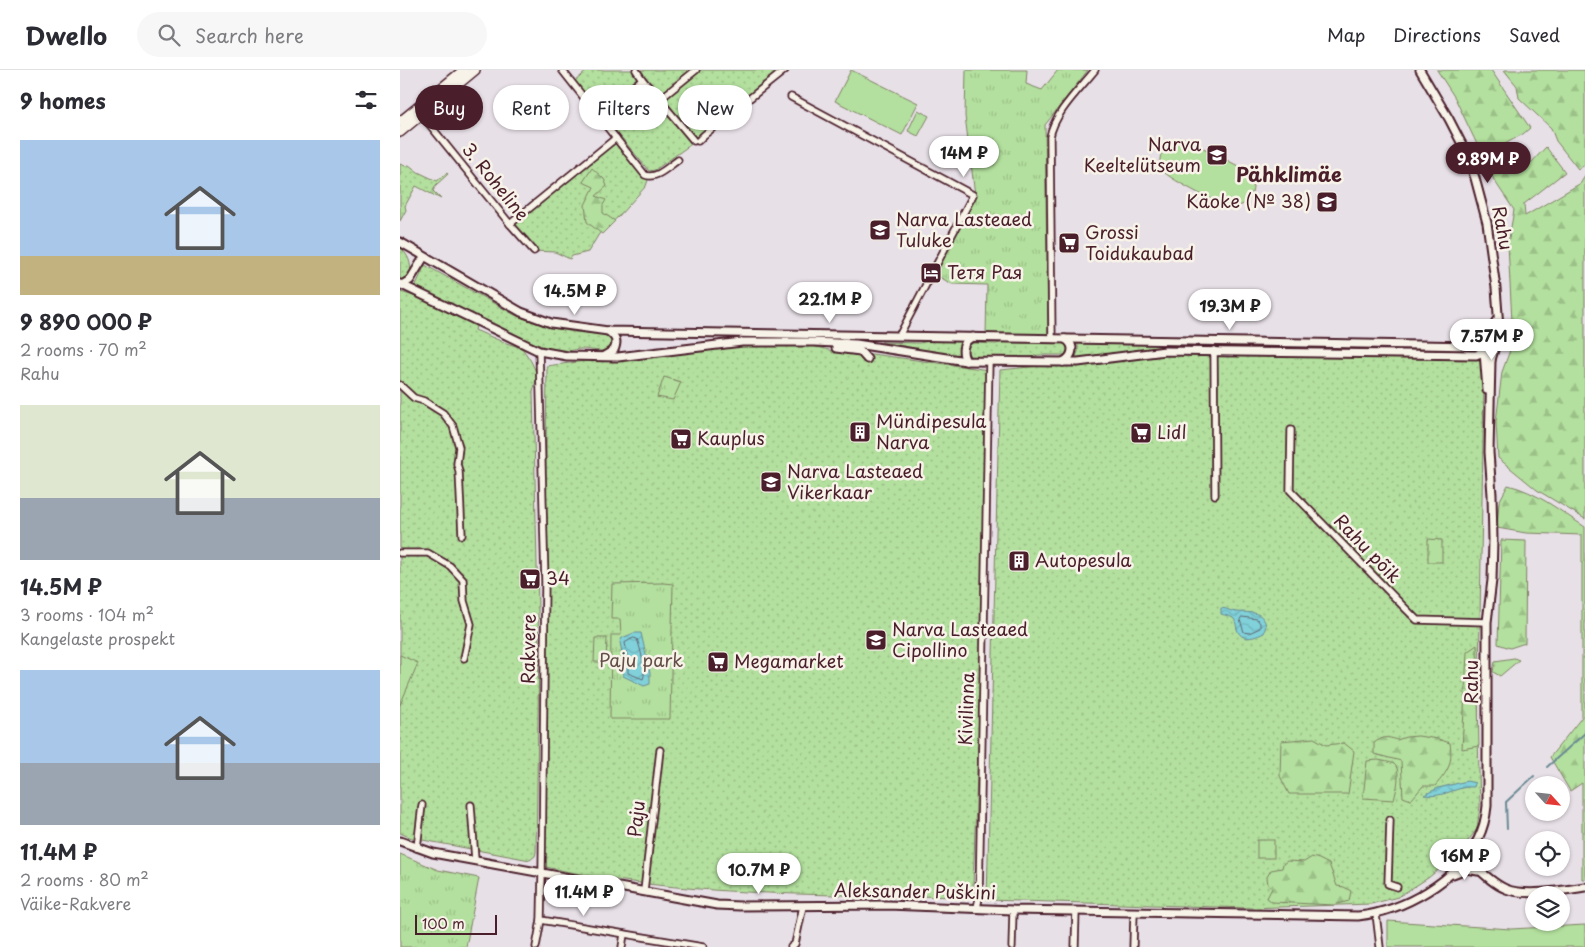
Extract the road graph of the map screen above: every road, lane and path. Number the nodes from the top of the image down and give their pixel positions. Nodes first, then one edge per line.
1 (464, 70) edge
2 (475, 70) edge
3 (562, 70) edge
4 (636, 70) edge
5 (696, 70) edge
6 (785, 70) edge
7 (1095, 70) edge
8 (1420, 70) edge
9 (642, 79) junction
10 (448, 85) edge
11 (455, 85) edge
12 (635, 85) edge
13 (647, 85) edge
14 (579, 92) edge
15 (668, 93) edge
16 (791, 97) dead end
17 (668, 109) edge
18 (415, 113) edge
19 (415, 115) edge
20 (400, 122) edge
21 (434, 130) edge
22 (609, 130) edge
23 (400, 132) edge
24 (616, 138) junction
25 (678, 160) dead end
26 (510, 224) junction
27 (400, 242) edge
28 (534, 251) dead end
29 (424, 257) junction
30 (401, 285) edge
31 (1497, 316) junction
32 (1493, 330) junction
33 (608, 331) junction
34 (872, 336) junction
35 (899, 336) junction
36 (973, 337) junction
37 (1052, 339) junction
38 (1065, 339) junction
39 (814, 342) junction
40 (1495, 344) junction
41 (869, 346) junction
42 (1476, 346) junction
43 (1214, 350) junction
44 (539, 351) junction
45 (1485, 351) junction
46 (1476, 355) junction
47 (602, 356) junction
48 (867, 359) dead end
49 (966, 361) junction
50 (989, 361) junction
51 (1488, 361) junction
52 (1063, 362) junction
53 (400, 385) edge
54 (1292, 430) dead end
55 (1215, 495) dead end
56 (462, 535) dead end
57 (400, 553) edge
58 (1487, 622) junction
59 (464, 658) dead end
60 (660, 750) dead end
61 (422, 805) dead end
62 (471, 806) dead end
63 (1390, 820) dead end
64 (1478, 840) junction
65 (400, 841) edge
66 (416, 848) junction
67 (1466, 858) junction
68 (475, 860) junction
69 (542, 872) junction
70 (1484, 873) junction
71 (1446, 878) junction
72 (1397, 887) dead end
73 (1585, 887) edge
74 (644, 891) junction
75 (803, 906) junction
76 (977, 908) junction
77 (1012, 910) junction
78 (1076, 911) junction
79 (1134, 912) junction
80 (1376, 914) junction
81 (541, 920) junction
82 (624, 934) junction
83 (536, 947) edge
84 (622, 947) edge
85 (703, 947) edge
86 (791, 947) edge
87 (1012, 947) edge
88 (1075, 947) edge
89 (1133, 947) edge
90 (1380, 947) edge

1 - 10 highway
2 - 11 highway
3 - 14 street
4 - 9 street
5 - 15 street
6 - 17 street
7 - 37 street
8 - 31 main road, Rahu
9 - 12 street
9 - 13 street
16 - 35 street
18 - 20 highway
19 - 23 highway
21 - 26 street, 3. Roheline
22 - 24 street
24 - 25 street
24 - 26 street
26 - 28 street, 3. Roheline
27 - 29 main road
29 - 30 main road
29 - 33 main road
30 - 44 main road
31 - 32 main road, Rahu
31 - 40 main road, Rahu
32 - 42 main road
32 - 45 main road, Rahu
33 - 34 main road
33 - 47 main road
34 - 35 main road
34 - 41 main road
35 - 36 main road
36 - 37 main road
36 - 49 main road
37 - 38 main road
38 - 42 main road
38 - 52 main road
39 - 41 main road
39 - 47 main road
39 - 48 main road
40 - 45 main road
40 - 51 main road, Rahu
41 - 49 main road
42 - 45 main road
43 - 46 main road
43 - 52 main road
43 - 55 street
44 - 47 main road
44 - 69 street, Rakvere
45 - 46 main road
45 - 51 main road, Rahu
46 - 51 main road
49 - 50 main road
50 - 52 main road
50 - 76 street, Kivilinna
51 - 58 main road, Rahu
53 - 56 street
54 - 58 street, Rahu põik
57 - 59 street
58 - 64 main road, Rahu
60 - 74 street, Paju
61 - 66 street
62 - 68 street
63 - 72 street
64 - 67 main road, Rahu
64 - 70 main road
65 - 66 main road, Aleksander Puškini
66 - 68 main road, Aleksander Puškini
67 - 70 main road
67 - 71 main road, Rahu
68 - 69 main road, Aleksander Puškini
69 - 74 main road, Aleksander Puškini
69 - 81 street, Rakvere
70 - 71 main road
70 - 73 main road
71 - 80 main road, Rahu
74 - 75 main road, Aleksander Puškini
75 - 76 main road, Aleksander Puškini
75 - 86 street
76 - 77 main road, Aleksander Puškini
77 - 78 main road, Aleksander Puškini
77 - 87 street
78 - 79 main road, Aleksander Puškini
78 - 88 street
79 - 80 main road, Aleksander Puškini
79 - 89 street
80 - 90 street
81 - 82 street
81 - 83 street, Rakvere
82 - 84 street
82 - 85 street

